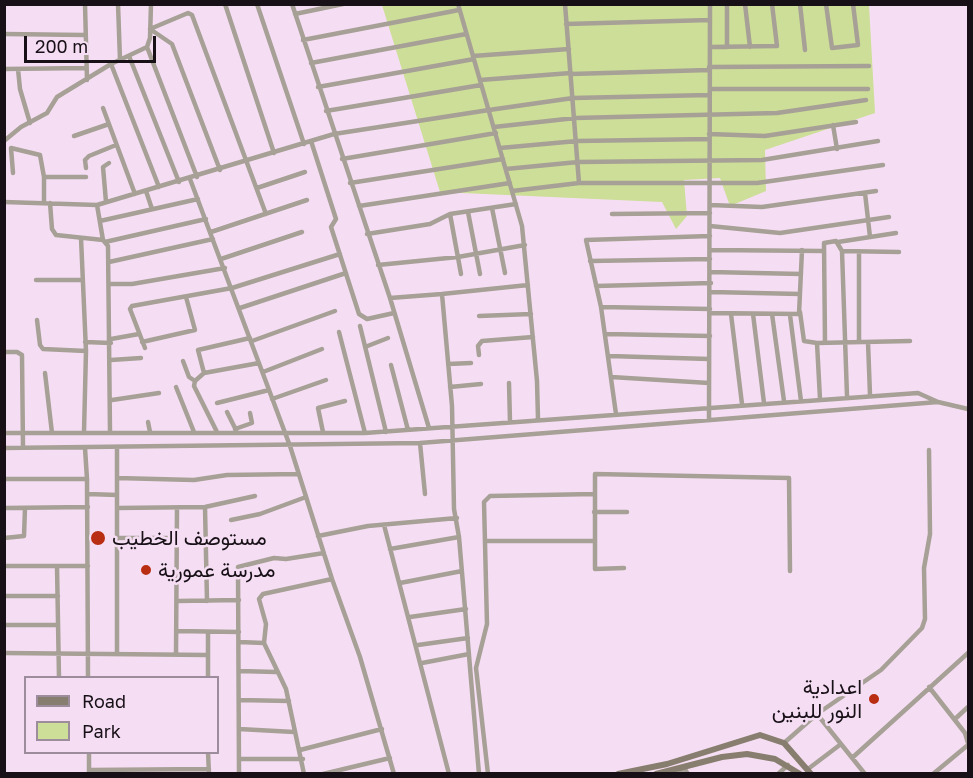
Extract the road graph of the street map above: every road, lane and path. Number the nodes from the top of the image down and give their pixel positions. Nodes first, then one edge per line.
1 (85, 4) edge
2 (118, 4) edge
3 (152, 4) edge
4 (225, 4) edge
5 (257, 4) edge
6 (292, 4) edge
7 (343, 4) edge
8 (565, 4) edge
9 (710, 4) edge
10 (727, 4) edge
11 (745, 4) edge
12 (772, 4) edge
13 (800, 4) edge
14 (826, 4) edge
15 (854, 4) edge
16 (458, 7) edge
17 (295, 14) junction
18 (710, 20) junction
19 (566, 24) junction
20 (150, 29) junction
21 (4, 34) edge
22 (85, 34) junction
23 (466, 34) junction
24 (303, 40) junction
25 (147, 47) junction
26 (710, 47) junction
27 (727, 47) junction
28 (750, 47) junction
29 (569, 49) junction
30 (805, 50) dead end
31 (129, 56) junction
32 (473, 58) junction
33 (120, 60) junction
34 (311, 63) junction
35 (111, 64) junction
36 (869, 66) dead end
37 (86, 68) junction
38 (4, 69) edge
39 (18, 69) junction
40 (709, 69) junction
41 (571, 73) junction
42 (87, 80) junction
43 (481, 82) junction
44 (318, 87) junction
45 (868, 89) dead end
46 (710, 92) junction
47 (573, 98) junction
48 (866, 100) dead end
49 (103, 108) dead end
50 (489, 110) junction
51 (326, 111) junction
52 (709, 116) junction
53 (575, 118) junction
54 (856, 122) dead end
55 (30, 123) junction
56 (109, 124) junction
57 (833, 125) junction
58 (494, 127) junction
59 (496, 133) junction
60 (334, 134) junction
61 (74, 136) dead end
62 (709, 137) junction
63 (4, 141) edge
64 (311, 141) junction
65 (577, 141) junction
66 (878, 141) dead end
67 (304, 144) junction
68 (116, 145) junction
69 (11, 148) junction
70 (500, 148) junction
71 (837, 149) junction
72 (274, 153) junction
73 (342, 159) junction
74 (503, 159) junction
75 (710, 160) junction
76 (247, 161) junction
77 (578, 162) junction
78 (110, 163) dead end
79 (883, 165) dead end
80 (86, 168) dead end
81 (506, 169) junction
82 (220, 170) junction
83 (305, 172) dead end
84 (14, 173) dead end
85 (44, 177) junction
86 (86, 177) dead end
87 (197, 177) junction
88 (190, 179) junction
89 (179, 182) junction
90 (710, 182) junction
91 (351, 183) junction
92 (510, 183) junction
93 (579, 183) junction
94 (159, 187) junction
95 (256, 188) junction
96 (512, 190) junction
97 (146, 191) junction
98 (876, 191) dead end
99 (865, 193) junction
100 (135, 194) junction
101 (198, 199) junction
102 (307, 200) dead end
103 (4, 202) edge
104 (47, 202) junction
105 (106, 202) junction
106 (516, 204) junction
107 (97, 205) junction
108 (710, 205) junction
109 (358, 206) junction
110 (492, 208) junction
111 (152, 209) junction
112 (468, 212) junction
113 (710, 213) junction
114 (266, 214) junction
115 (450, 214) junction
116 (612, 214) dead end
117 (889, 217) dead end
118 (206, 219) junction
119 (868, 220) junction
120 (100, 221) junction
121 (710, 226) junction
122 (211, 232) junction
123 (302, 232) dead end
124 (896, 233) dead end
125 (368, 234) junction
126 (710, 236) junction
127 (870, 237) junction
128 (81, 238) junction
129 (213, 239) junction
130 (104, 241) junction
131 (838, 242) junction
132 (525, 245) junction
133 (501, 249) junction
134 (710, 249) junction
135 (802, 250) junction
136 (823, 251) junction
137 (842, 251) junction
138 (899, 252) dead end
139 (476, 253) junction
140 (859, 253) junction
141 (340, 254) junction
142 (458, 257) junction
143 (221, 259) junction
144 (710, 259) junction
145 (590, 261) junction
146 (109, 262) junction
147 (378, 265) junction
148 (225, 268) junction
149 (710, 272) junction
150 (346, 273) junction
151 (505, 273) dead end
152 (461, 274) dead end
153 (480, 274) dead end
154 (801, 274) junction
155 (36, 280) dead end
156 (83, 280) junction
157 (711, 283) junction
158 (110, 284) junction
159 (528, 285) junction
160 (596, 286) junction
161 (232, 288) junction
162 (711, 292) junction
163 (442, 294) junction
164 (800, 294) junction
165 (186, 297) junction
166 (390, 298) junction
167 (601, 307) junction
168 (240, 308) junction
169 (334, 310) dead end
170 (710, 311) junction
171 (800, 312) junction
172 (394, 313) junction
173 (531, 314) junction
174 (731, 314) junction
175 (753, 314) junction
176 (772, 314) junction
177 (790, 315) junction
178 (479, 316) dead end
179 (38, 320) dead end
180 (360, 326) dead end
181 (339, 332) dead end
182 (139, 334) junction
183 (606, 334) junction
184 (710, 336) junction
185 (533, 337) junction
186 (388, 338) dead end
187 (251, 339) junction
188 (111, 341) junction
189 (804, 341) junction
190 (910, 341) dead end
191 (86, 342) junction
192 (142, 342) junction
193 (844, 342) junction
194 (859, 342) junction
195 (868, 342) junction
196 (825, 343) junction
197 (817, 344) junction
198 (794, 345) junction
199 (365, 347) junction
200 (145, 348) dead end
201 (322, 349) dead end
202 (86, 351) junction
203 (4, 352) edge
204 (479, 355) dead end
205 (609, 356) junction
206 (141, 358) dead end
207 (710, 359) junction
208 (111, 360) junction
209 (183, 361) dead end
210 (259, 363) junction
211 (471, 363) dead end
212 (391, 364) dead end
213 (448, 364) junction
214 (263, 372) junction
215 (45, 373) dead end
216 (204, 373) junction
217 (611, 378) junction
218 (327, 380) dead end
219 (195, 381) junction
220 (709, 382) junction
221 (509, 383) dead end
222 (481, 384) dead end
223 (176, 387) dead end
224 (450, 387) junction
225 (269, 390) junction
226 (159, 393) dead end
227 (918, 393) junction
228 (870, 395) junction
229 (847, 396) junction
230 (272, 399) junction
231 (820, 399) junction
232 (112, 400) junction
233 (801, 400) junction
234 (345, 401) dead end
235 (784, 401) junction
236 (938, 402) junction
237 (217, 403) dead end
238 (764, 403) junction
239 (742, 404) junction
240 (919, 405) junction
241 (708, 407) junction
242 (969, 409) edge
243 (227, 412) dead end
244 (250, 412) dead end
245 (616, 414) junction
246 (538, 419) junction
247 (709, 419) junction
248 (148, 422) dead end
249 (510, 422) junction
250 (451, 427) junction
251 (429, 428) junction
252 (408, 430) junction
253 (236, 431) junction
254 (84, 432) junction
255 (110, 432) junction
256 (150, 432) junction
257 (194, 432) junction
258 (217, 432) junction
259 (285, 432) junction
260 (323, 432) junction
261 (386, 432) junction
262 (4, 433) edge
263 (52, 433) junction
264 (365, 433) junction
265 (23, 434) junction
266 (450, 441) junction
267 (420, 442) junction
268 (290, 446) junction
269 (4, 448) edge
270 (23, 448) junction
271 (85, 448) junction
272 (117, 448) junction
273 (929, 450) dead end
274 (299, 474) junction
275 (117, 478) junction
276 (4, 479) edge
277 (87, 479) junction
278 (88, 494) junction
279 (425, 494) dead end
280 (594, 494) junction
281 (117, 495) junction
282 (255, 495) dead end
283 (306, 496) junction
284 (88, 507) junction
285 (205, 507) junction
286 (4, 508) edge
287 (25, 508) junction
288 (117, 508) junction
289 (177, 508) junction
290 (594, 512) junction
291 (627, 512) dead end
292 (457, 518) junction
293 (231, 520) dead end
294 (384, 525) junction
295 (318, 536) junction
296 (459, 537) junction
297 (4, 538) edge
298 (117, 538) junction
299 (177, 538) junction
300 (486, 541) junction
301 (594, 541) junction
302 (390, 549) junction
303 (324, 553) junction
304 (4, 566) edge
305 (57, 566) junction
306 (88, 566) junction
307 (624, 568) dead end
308 (462, 571) junction
309 (790, 571) dead end
310 (332, 579) junction
311 (400, 583) junction
312 (4, 596) edge
313 (58, 596) junction
314 (239, 600) junction
315 (177, 601) junction
316 (207, 601) junction
317 (466, 609) junction
318 (410, 617) junction
319 (4, 625) edge
320 (58, 625) junction
321 (176, 631) junction
322 (208, 632) junction
323 (239, 632) junction
324 (468, 638) junction
325 (239, 642) junction
326 (264, 643) junction
327 (417, 645) junction
328 (4, 653) edge
329 (58, 653) junction
330 (88, 653) junction
331 (117, 653) junction
332 (969, 653) edge
333 (176, 654) junction
334 (468, 654) junction
335 (208, 655) junction
336 (422, 663) junction
337 (239, 671) junction
338 (276, 672) junction
339 (59, 676) edge
340 (88, 676) edge
341 (208, 676) edge
342 (929, 687) junction
343 (239, 700) junction
344 (289, 701) junction
345 (969, 707) edge
346 (816, 714) junction
347 (955, 719) junction
348 (239, 729) junction
349 (382, 729) junction
350 (294, 732) junction
351 (784, 743) junction
352 (841, 744) junction
353 (969, 744) edge
354 (300, 750) junction
355 (89, 754) edge
356 (208, 754) edge
357 (390, 758) junction
358 (852, 758) junction
359 (239, 759) junction
360 (303, 759) junction
361 (801, 762) junction
362 (790, 766) junction
363 (209, 771) edge
364 (686, 771) edge
365 (89, 772) edge
366 (809, 772) edge
367 (862, 773) edge
368 (239, 774) edge
369 (304, 774) edge
370 (323, 774) edge
371 (394, 774) edge
372 (449, 774) edge
373 (479, 774) edge
374 (489, 774) edge
375 (618, 774) edge
376 (656, 774) edge
377 (678, 774) edge
378 (778, 774) edge
379 (800, 774) edge
380 (933, 774) edge

1 - 22 street
2 - 33 street
3 - 20 street
4 - 72 street
5 - 67 street
6 - 17 street
7 - 17 street
8 - 19 street
9 - 18 street
10 - 27 street
11 - 28 street
12 - 28 street
13 - 30 street
14 - 15 street
16 - 23 street
16 - 24 street
17 - 24 street
18 - 19 street
18 - 26 street
19 - 29 street
20 - 25 street
20 - 76 street
20 - 82 street
21 - 22 street
22 - 37 street
23 - 32 street
23 - 34 street
24 - 34 street
25 - 31 street
25 - 87 street
26 - 27 street
26 - 40 street
27 - 28 street
29 - 32 street
29 - 41 street
31 - 33 street
31 - 89 street
32 - 43 street
32 - 44 street
33 - 35 street
34 - 44 street
35 - 42 street
35 - 94 street
36 - 40 street
37 - 39 street
37 - 42 street
38 - 39 street
39 - 55 street
40 - 41 street
40 - 46 street
41 - 43 street
41 - 47 street
42 - 55 street
43 - 50 street
43 - 51 street
44 - 51 street
45 - 46 street
46 - 47 street
46 - 52 street
47 - 50 street
47 - 53 street
48 - 52 street
49 - 56 street
50 - 58 street
50 - 60 street
51 - 60 street
52 - 53 street
52 - 62 street
53 - 58 street
53 - 65 street
54 - 57 street
55 - 63 street
56 - 61 street
56 - 68 street
57 - 62 street
57 - 71 street
58 - 59 street
59 - 70 street
59 - 73 street
60 - 64 street
60 - 73 street
62 - 65 street
62 - 75 street
63 - 69 street
64 - 67 street
64 - 141 street
65 - 70 street
65 - 77 street
66 - 71 street
67 - 72 street
68 - 80 street
68 - 100 street
69 - 84 street
69 - 85 street
70 - 74 street
71 - 75 street
72 - 76 street
73 - 91 street
74 - 81 street
74 - 91 street
75 - 77 street
75 - 90 street
76 - 82 street
76 - 95 street
77 - 81 street
77 - 93 street
78 - 105 street
79 - 90 street
81 - 92 street
82 - 87 street
83 - 95 street
85 - 86 street
85 - 104 street
87 - 88 street
88 - 89 street
88 - 101 street
89 - 94 street
90 - 93 street
90 - 108 street
91 - 109 street
92 - 96 street
92 - 109 street
93 - 96 street
94 - 97 street
95 - 114 street
96 - 106 street
97 - 100 street
97 - 111 street
98 - 99 street
99 - 108 street
99 - 119 street
100 - 105 street
101 - 111 street
101 - 118 street
102 - 114 street
103 - 104 street
104 - 107 street
104 - 128 street
105 - 107 street
106 - 110 street
106 - 132 street
107 - 120 street
108 - 113 street
109 - 125 street
110 - 112 street
110 - 133 street
111 - 120 street
112 - 115 street
112 - 139 street
113 - 116 street
113 - 121 street
114 - 122 street
115 - 125 street
115 - 142 street
117 - 119 street
118 - 122 street
118 - 130 street
119 - 121 street
119 - 127 street
120 - 130 street
121 - 126 street
122 - 129 street
123 - 143 street
124 - 127 street
125 - 147 street
126 - 134 street
126 - 145 street
127 - 131 street
128 - 130 street
128 - 156 street
129 - 143 street
129 - 146 street
130 - 146 street
131 - 136 street
131 - 137 street
132 - 133 street
132 - 159 street
133 - 139 street
133 - 151 street
134 - 135 street
134 - 144 street
135 - 136 street
135 - 154 street
136 - 196 street
137 - 140 street
137 - 193 street
138 - 140 street
139 - 142 street
139 - 153 street
140 - 194 street
141 - 150 street
141 - 161 street
142 - 147 street
142 - 152 street
143 - 148 street
144 - 145 street
144 - 149 street
145 - 160 street
146 - 158 street
147 - 166 street
148 - 158 street
148 - 161 street
149 - 154 street
149 - 157 street
150 - 168 street
150 - 172 street
154 - 164 street
155 - 156 street
156 - 191 street
157 - 160 street
157 - 162 street
158 - 188 street
159 - 163 street
159 - 173 street
160 - 167 street
161 - 165 street
161 - 168 street
162 - 164 street
162 - 170 street
163 - 166 street
163 - 213 street
164 - 171 street
165 - 182 street
165 - 192 street
166 - 172 street
167 - 170 street
167 - 183 street
168 - 187 street
169 - 187 street
170 - 174 street
170 - 184 street
171 - 177 street
171 - 189 street
172 - 251 street
173 - 178 street
173 - 185 street
174 - 175 street
174 - 239 street
175 - 176 street
175 - 238 street
176 - 177 street
176 - 235 street
177 - 198 street
179 - 202 street
180 - 199 street
181 - 264 street
182 - 188 street
182 - 192 street
183 - 184 street
183 - 205 street
184 - 207 street
185 - 204 street
185 - 246 street
186 - 199 street
187 - 210 street
187 - 216 street
188 - 191 street
188 - 208 street
189 - 197 street
189 - 198 street
190 - 195 street
191 - 202 street
192 - 200 street
193 - 194 street
193 - 196 street
193 - 229 street
194 - 195 street
195 - 228 street
196 - 197 street
197 - 231 street
198 - 233 street
199 - 261 street
201 - 214 street
202 - 254 street
203 - 265 street
205 - 207 street
205 - 217 street
206 - 208 street
207 - 220 street
208 - 232 street
209 - 219 street
210 - 214 street
210 - 216 street
211 - 213 street
212 - 252 street
213 - 224 street
214 - 225 street
215 - 263 street
216 - 219 street
217 - 220 street
217 - 245 street
218 - 230 street
219 - 258 street
220 - 241 street
221 - 249 street
222 - 224 street
223 - 257 street
224 - 250 street
225 - 230 street
225 - 237 street
226 - 232 street
227 - 228 street
227 - 236 street
227 - 240 street
228 - 229 street
229 - 231 street
230 - 259 street
231 - 233 street
232 - 255 street
233 - 235 street
234 - 260 street
235 - 238 street
236 - 240 street
236 - 242 street
238 - 239 street
239 - 241 street
240 - 247 street
241 - 245 street
241 - 247 street
243 - 253 street
244 - 253 street
245 - 246 street
246 - 249 street
247 - 266 street
248 - 256 street
249 - 250 street
250 - 251 street
250 - 266 street
251 - 252 street
252 - 261 street
253 - 258 street
253 - 259 street
254 - 255 street
254 - 263 street
255 - 256 street
256 - 257 street
257 - 258 street
259 - 260 street
259 - 268 street
260 - 264 street
261 - 264 street
262 - 265 street
263 - 265 street
265 - 270 street
266 - 267 street
266 - 292 street
267 - 268 street
267 - 279 street
268 - 272 street
268 - 274 street
269 - 270 street
270 - 271 street
271 - 272 street
271 - 277 street
272 - 275 street
273 - 346 street
274 - 275 street
274 - 283 street
275 - 281 street
276 - 277 street
277 - 278 street
278 - 281 street
278 - 284 street
280 - 290 street
280 - 300 street
280 - 309 street
281 - 288 street
282 - 285 street
283 - 293 street
283 - 295 street
284 - 287 street
284 - 306 street
285 - 289 street
285 - 316 street
286 - 287 street
287 - 297 street
288 - 289 street
288 - 298 street
289 - 299 street
290 - 291 street
290 - 301 street
292 - 294 street
292 - 296 street
294 - 295 street
294 - 302 street
295 - 303 street
296 - 302 street
296 - 308 street
298 - 299 street
298 - 331 street
299 - 315 street
300 - 301 street
300 - 374 street
301 - 307 street
302 - 311 street
303 - 310 street
303 - 314 street
304 - 305 street
305 - 306 street
305 - 313 street
306 - 330 street
308 - 311 street
308 - 317 street
310 - 326 street
310 - 349 street
311 - 318 street
312 - 313 street
313 - 320 street
314 - 316 street
314 - 323 street
315 - 316 street
315 - 321 street
317 - 318 street
317 - 324 street
318 - 327 street
319 - 320 street
320 - 329 street
321 - 322 street
321 - 333 street
322 - 323 street
322 - 335 street
323 - 325 street
324 - 327 street
324 - 334 street
325 - 326 street
325 - 337 street
326 - 338 street
327 - 336 street
328 - 329 street
329 - 330 street
329 - 339 street
330 - 331 street
330 - 340 street
331 - 333 street
332 - 342 street
333 - 335 street
334 - 336 street
334 - 373 street
335 - 341 street
336 - 372 street
337 - 338 street
337 - 343 street
338 - 344 street
342 - 347 street
342 - 358 street
343 - 344 street
343 - 348 street
344 - 350 street
345 - 347 street
346 - 351 street
346 - 352 street
347 - 353 street
348 - 350 street
348 - 359 street
349 - 354 street
349 - 357 street
350 - 354 street
351 - 361 main road
351 - 375 main road
352 - 358 street
352 - 366 street
353 - 380 street
354 - 360 street
355 - 365 street
356 - 363 street
357 - 370 street
357 - 371 street
358 - 367 street
359 - 360 street
359 - 368 street
360 - 369 street
361 - 362 main road
361 - 366 main road
362 - 364 main road
362 - 378 street
362 - 379 main road
363 - 365 street
364 - 376 main road
364 - 377 street
366 - 379 main road

